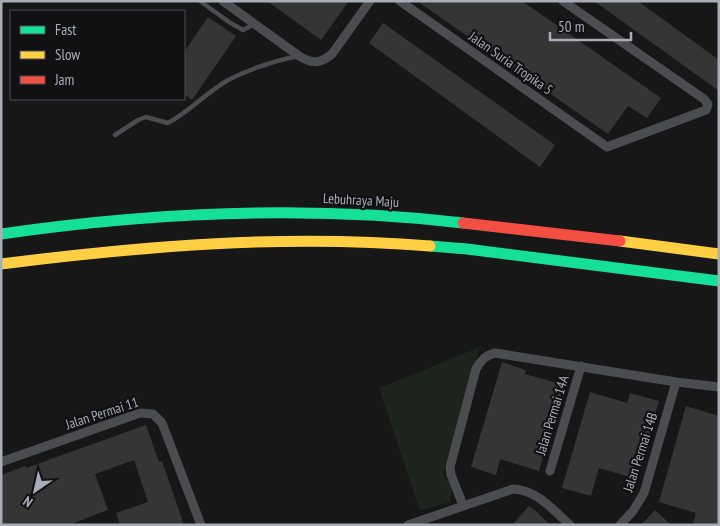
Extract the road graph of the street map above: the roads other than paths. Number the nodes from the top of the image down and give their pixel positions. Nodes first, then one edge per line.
1 (200, 1) edge
2 (222, 1) edge
3 (370, 1) edge
4 (400, 1) edge
5 (563, 1) edge
6 (254, 24) junction
7 (299, 56) junction
8 (115, 135) dead end
9 (1, 234) edge
10 (719, 254) edge
11 (1, 264) edge
12 (719, 281) edge
13 (581, 366) junction
14 (676, 382) junction
15 (719, 387) edge
16 (1, 462) edge
17 (550, 471) dead end
18 (463, 505) junction
19 (200, 525) edge
20 (408, 525) edge
21 (570, 525) edge
22 (620, 525) edge

1 - 6 lane
2 - 6 street
3 - 7 street
4 - 5 street, Jalan Suria Tropika 5
6 - 7 street
7 - 8 lane
9 - 10 highway, Lebuhraya Maju
11 - 12 highway
13 - 14 street
13 - 17 street, Jalan Permai 14A
13 - 18 street
14 - 15 street
14 - 22 street, Jalan Permai 14B
16 - 19 street, Jalan Permai 11
18 - 20 street
18 - 21 street

